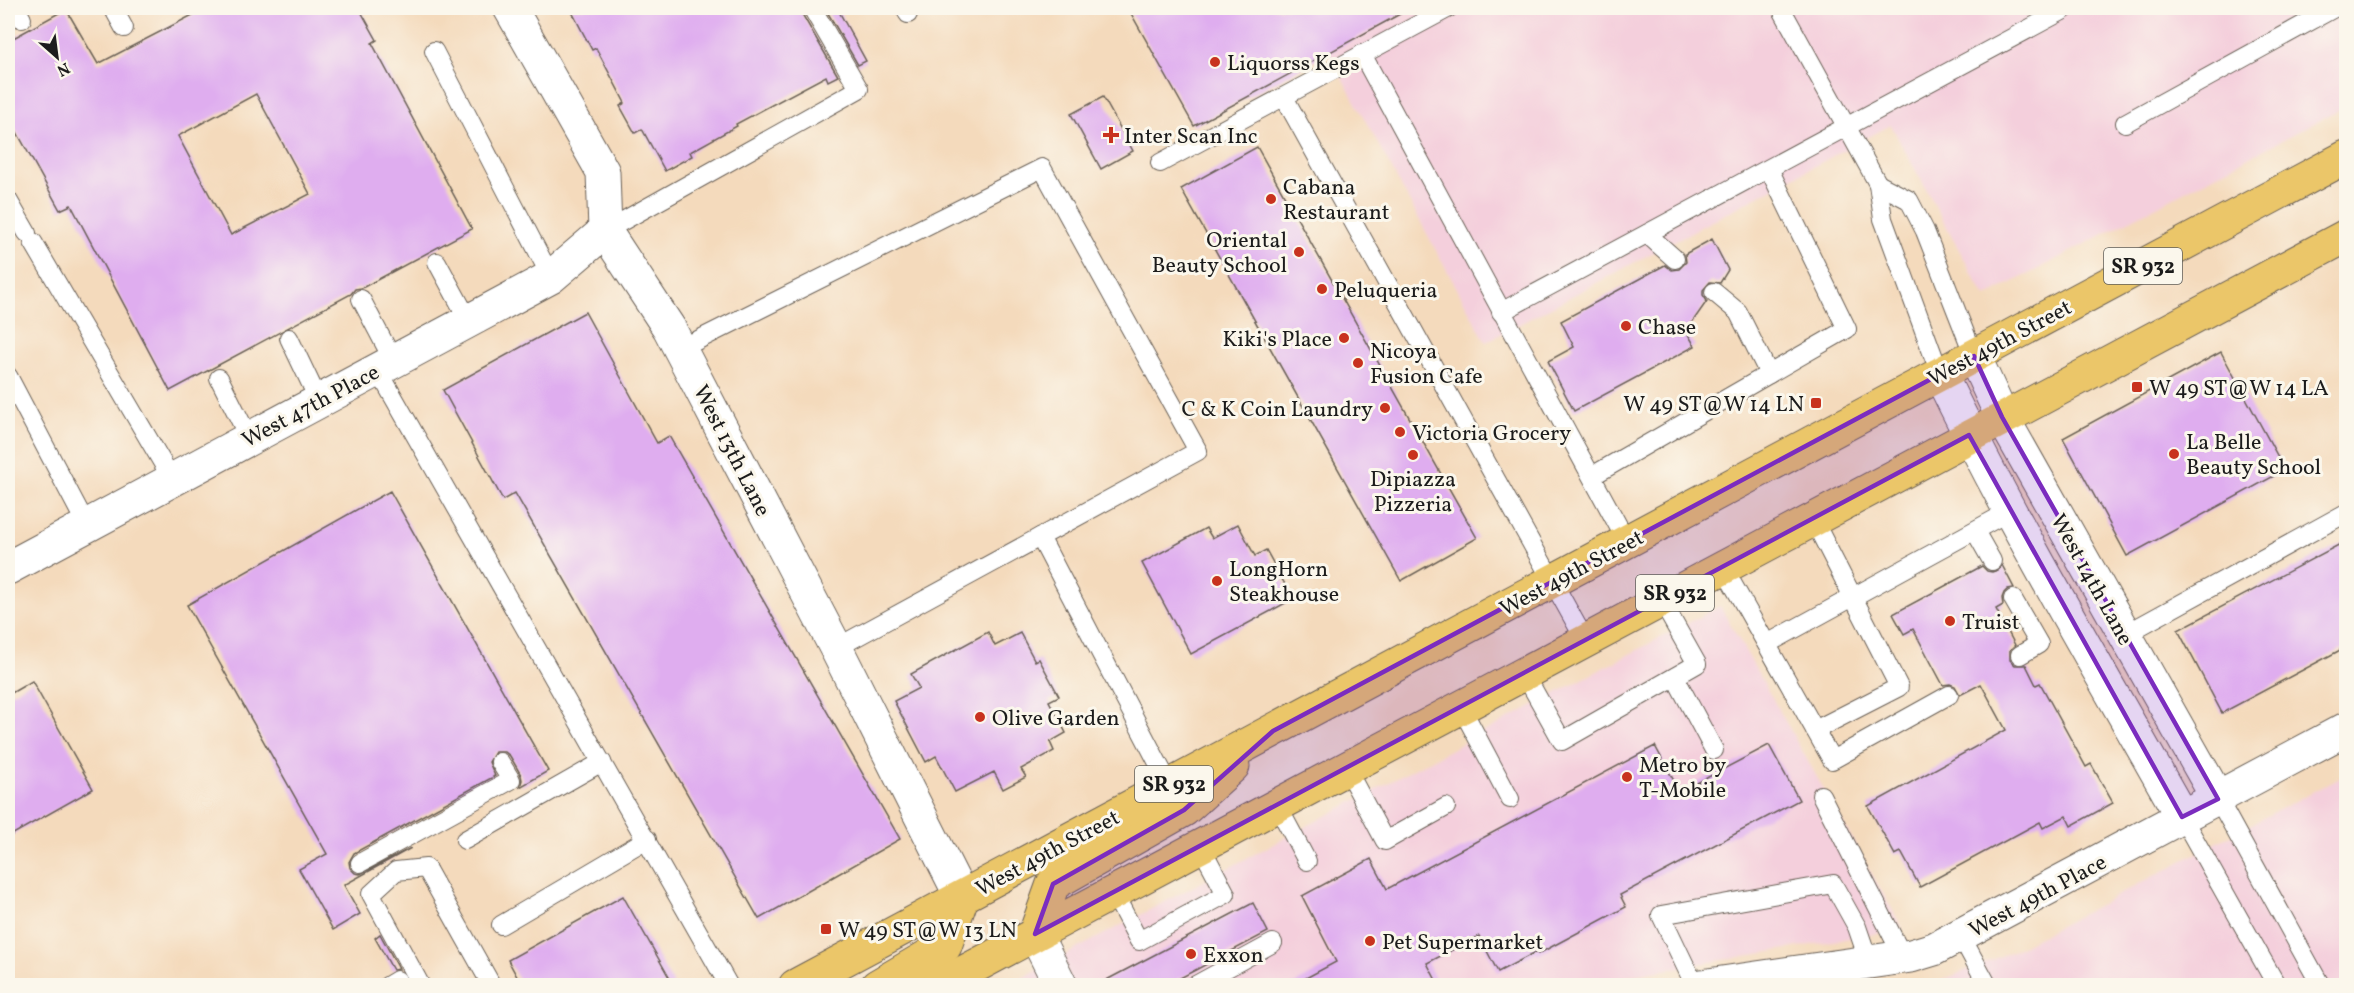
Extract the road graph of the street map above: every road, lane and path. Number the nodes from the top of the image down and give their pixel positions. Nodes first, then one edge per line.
1 (113, 8) edge
2 (510, 8) edge
3 (812, 8) edge
4 (1449, 8) edge
5 (1781, 8) edge
6 (2334, 8) edge
7 (2064, 10) dead end
8 (124, 28) dead end
9 (434, 51) dead end
10 (1362, 54) junction
11 (1284, 97) junction
12 (2125, 123) dead end
13 (1847, 127) junction
14 (2346, 158) edge
15 (1160, 163) dead end
16 (1769, 169) junction
17 (1878, 184) junction
18 (8, 200) edge
19 (605, 231) junction
20 (1647, 234) junction
21 (2346, 236) edge
22 (1675, 259) dead end
23 (437, 262) dead end
24 (551, 278) junction
25 (1714, 292) dead end
26 (361, 299) dead end
27 (1501, 312) junction
28 (469, 321) junction
29 (289, 338) dead end
30 (681, 349) junction
31 (1974, 356) junction
32 (385, 365) junction
33 (1770, 374) junction
34 (1940, 374) junction
35 (8, 376) edge
36 (219, 378) dead end
37 (319, 401) junction
38 (2002, 417) junction
39 (1969, 435) junction
40 (249, 438) junction
41 (1592, 476) junction
42 (172, 479) junction
43 (2010, 511) junction
44 (2346, 513) edge
45 (1814, 519) junction
46 (87, 526) junction
47 (1975, 531) junction
48 (1040, 537) junction
49 (1627, 542) junction
50 (1992, 561) dead end
51 (1723, 567) junction
52 (8, 568) edge
53 (1553, 581) junction
54 (1854, 597) junction
55 (1660, 600) junction
56 (2013, 600) dead end
57 (2124, 635) junction
58 (1585, 640) junction
59 (1767, 644) junction
60 (836, 648) junction
61 (2020, 655) dead end
62 (1524, 673) junction
63 (1675, 676) junction
64 (1948, 695) dead end
65 (1461, 707) junction
66 (2346, 729) edge
67 (1815, 730) junction
68 (1273, 731) junction
69 (1714, 750) dead end
70 (500, 762) dead end
71 (602, 762) junction
72 (1346, 768) junction
73 (1170, 786) junction
74 (1821, 795) dead end
75 (1510, 799) dead end
76 (2218, 799) junction
77 (1277, 804) junction
78 (1446, 807) dead end
79 (2182, 818) junction
80 (647, 839) junction
81 (465, 840) dead end
82 (1200, 845) junction
83 (1307, 861) dead end
84 (360, 862) dead end
85 (1113, 892) junction
86 (962, 898) junction
87 (501, 925) dead end
88 (1035, 934) junction
89 (1961, 936) junction
90 (1273, 943) dead end
91 (1903, 957) junction
92 (1869, 962) junction
93 (422, 986) edge
94 (492, 986) edge
95 (729, 986) edge
96 (795, 986) edge
97 (877, 986) edge
98 (938, 986) edge
99 (1060, 986) edge
100 (1194, 986) edge
101 (1695, 986) edge
102 (1701, 986) edge
103 (1988, 986) edge
104 (2277, 986) edge
105 (2321, 986) edge

1 - 8 lane
2 - 19 street
3 - 19 lane
4 - 10 lane
5 - 13 lane
6 - 12 lane
7 - 13 lane
9 - 24 lane
10 - 11 lane
10 - 27 lane
11 - 15 lane
11 - 53 lane
13 - 16 lane
13 - 17 lane
14 - 31 main road, West 49th Street / SR 932
16 - 20 lane
16 - 33 lane
17 - 31 lane
17 - 34 lane
18 - 42 lane
19 - 24 street, West 47th Place
19 - 30 street, West 13th Lane
20 - 22 lane
20 - 27 lane
21 - 38 main road, SR 932
23 - 28 lane
24 - 28 street, West 47th Place
25 - 33 lane
26 - 32 lane
27 - 41 lane
28 - 32 street, West 47th Place
29 - 37 lane
30 - 48 lane
30 - 60 street, West 13th Lane
31 - 34 main road, West 49th Street / SR 932
31 - 38 street, West 14th Lane
32 - 37 street, West 47th Place
32 - 71 lane
33 - 41 lane
34 - 39 street, West 14th Lane
34 - 49 main road, West 49th Street / SR 932
35 - 46 lane
36 - 40 lane
37 - 40 street, West 47th Place
38 - 39 main road, SR 932
38 - 57 street, West 14th Lane
39 - 43 street, West 14th Lane
39 - 45 main road, SR 932
40 - 42 street, West 47th Place
41 - 49 lane
42 - 46 street, West 47th Place
43 - 47 lane
43 - 79 street, West 14th Lane
44 - 57 lane
45 - 51 main road, SR 932
45 - 54 lane
46 - 52 street, West 47th Place
47 - 50 lane
47 - 54 lane
48 - 60 lane
48 - 73 lane
49 - 53 main road, West 49th Street / SR 932
51 - 55 main road, SR 932
51 - 59 lane
53 - 58 lane
53 - 68 main road, West 49th Street / SR 932
54 - 59 lane
54 - 67 lane
55 - 58 main road, SR 932
55 - 63 lane
56 - 61 lane
57 - 76 street, West 14th Lane
58 - 62 main road, SR 932
59 - 67 lane
60 - 86 street, West 13th Lane
62 - 63 lane
62 - 65 main road, SR 932
63 - 69 lane
64 - 67 lane
65 - 72 main road, SR 932
65 - 75 lane
66 - 76 street, West 49th Place
68 - 73 main road, West 49th Street / SR 932
68 - 88 main road
70 - 84 lane
71 - 80 lane
71 - 81 lane
72 - 77 main road, SR 932
72 - 78 lane
73 - 86 main road, West 49th Street / SR 932
74 - 91 lane
76 - 79 street, West 49th Place
76 - 105 lane
77 - 82 main road, SR 932
77 - 83 lane
79 - 89 street, West 49th Place
79 - 104 lane
80 - 87 lane
80 - 95 lane
82 - 85 main road, SR 932
82 - 85 lane
85 - 88 main road, SR 932
86 - 96 main road, West 49th Street / SR 932
86 - 97 main road
88 - 98 main road, SR 932
88 - 99 street
89 - 91 street, West 49th Place
89 - 103 lane
90 - 100 lane
91 - 92 street, West 49th Place
92 - 101 lane
92 - 102 street, West 49th Place
93 - 94 lane

